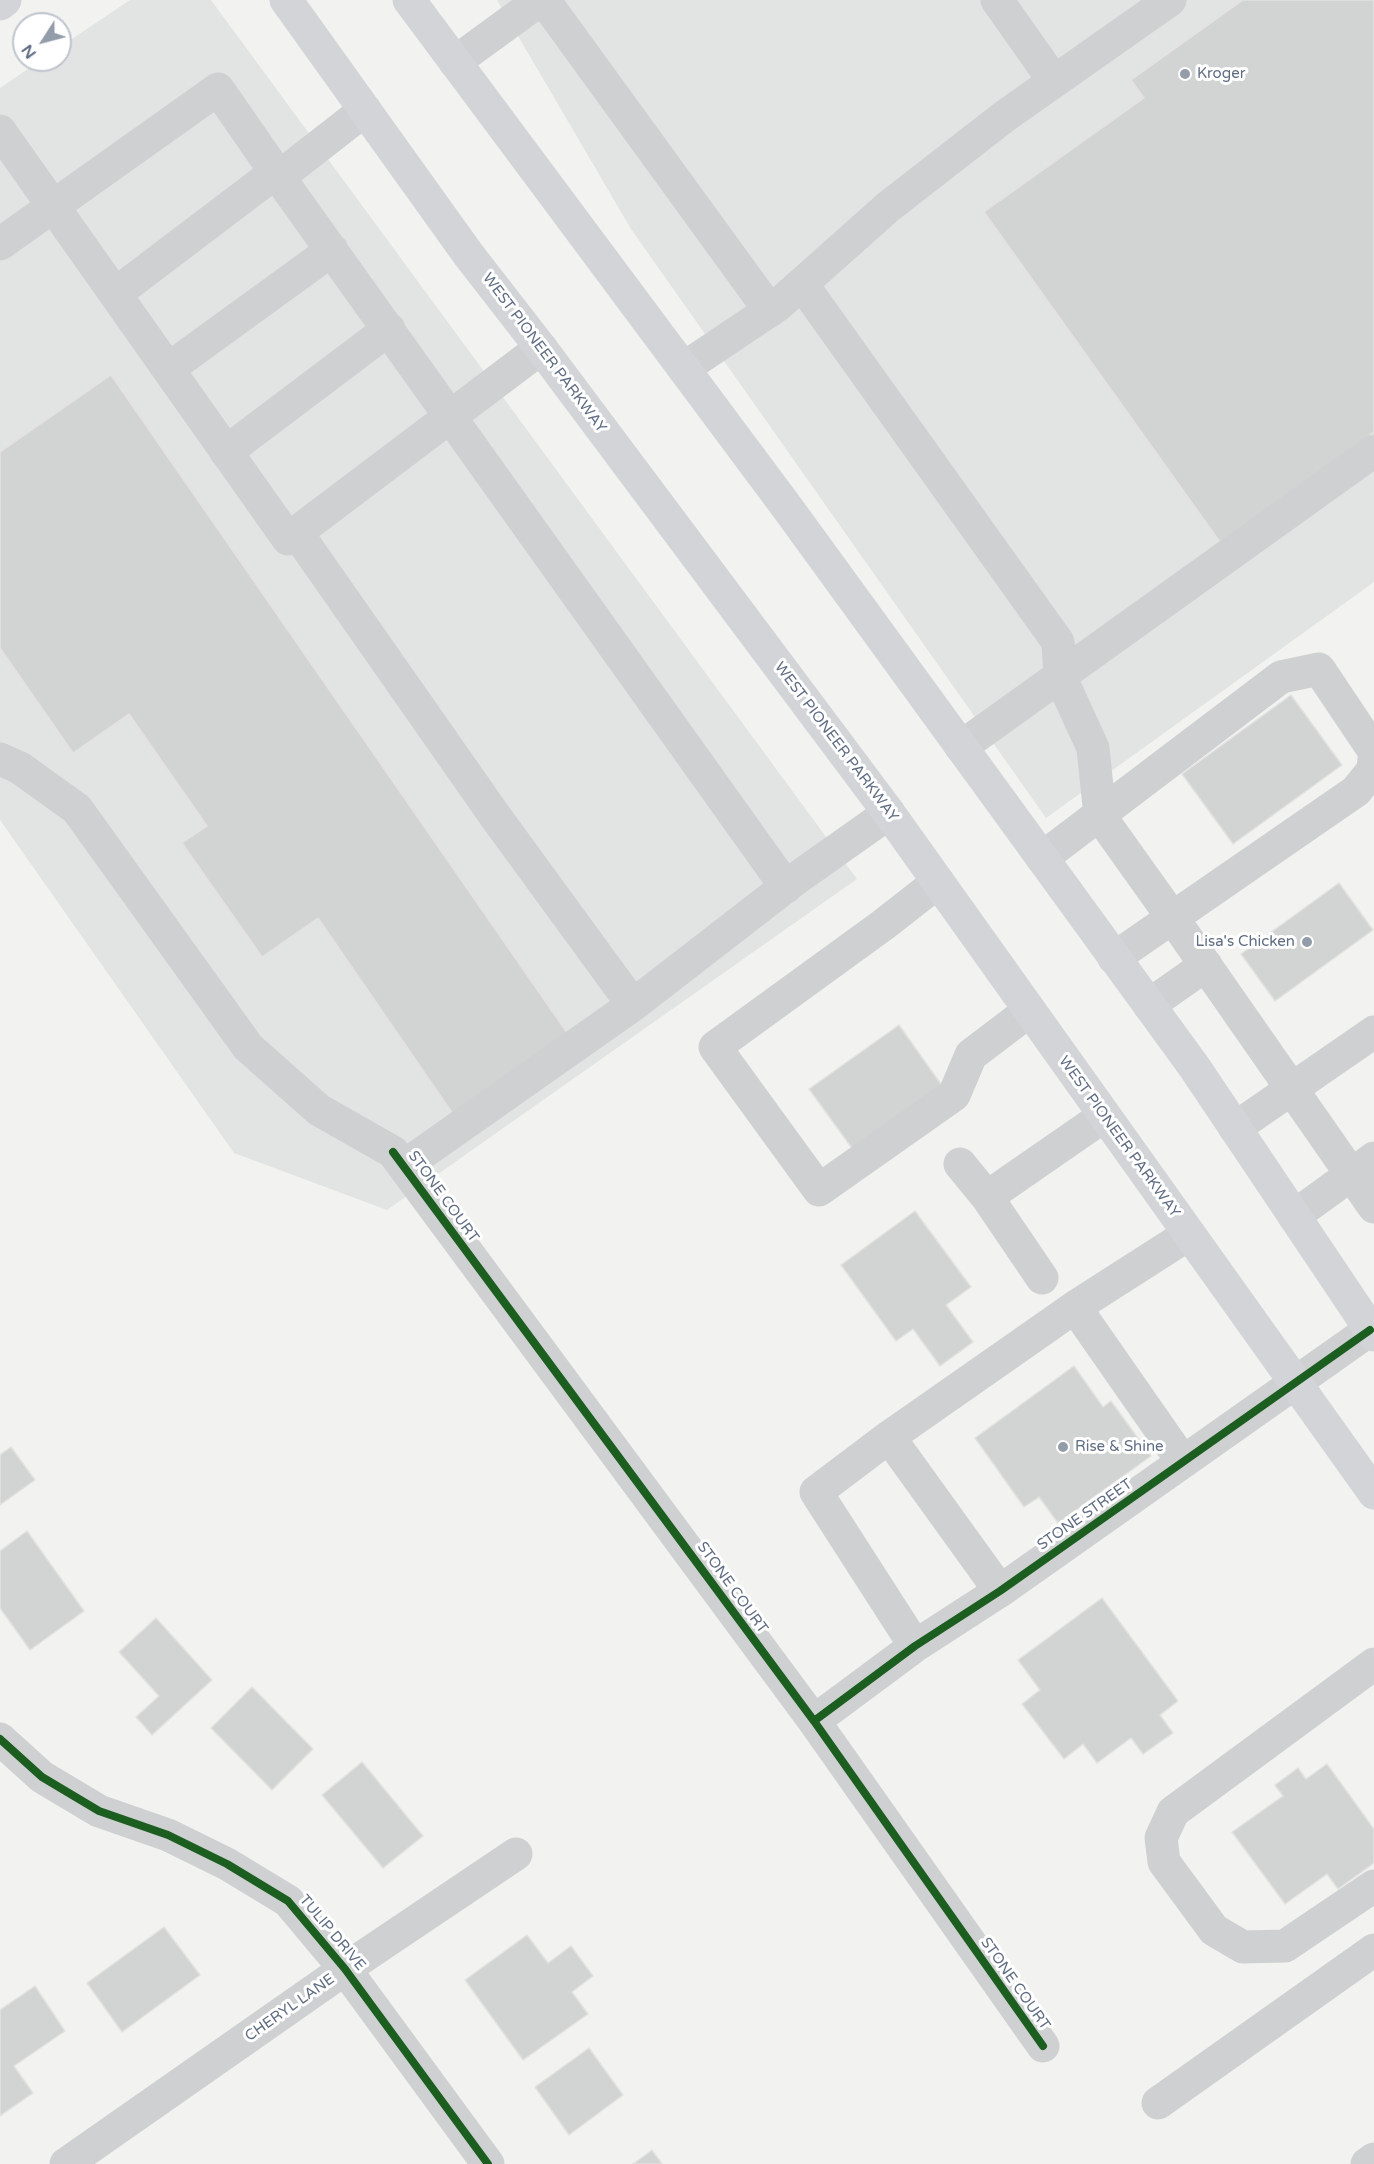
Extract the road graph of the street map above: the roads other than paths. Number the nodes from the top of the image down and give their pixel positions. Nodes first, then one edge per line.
1 (5, 0) edge
2 (286, 0) edge
3 (409, 0) edge
4 (542, 0) edge
5 (997, 0) edge
6 (1170, 0) edge
7 (0, 4) edge
8 (455, 62) junction
9 (1054, 81) junction
10 (365, 110) junction
11 (0, 131) edge
12 (278, 174) junction
13 (54, 207) junction
14 (0, 244) edge
15 (332, 250) junction
16 (802, 284) junction
17 (115, 294) junction
18 (770, 311) junction
19 (388, 329) junction
20 (541, 348) junction
21 (168, 369) junction
22 (684, 369) junction
23 (450, 416) junction
24 (1374, 451) edge
25 (226, 452) junction
26 (297, 533) junction
27 (1060, 676) junction
28 (962, 747) junction
29 (0, 759) edge
30 (1374, 763) edge
31 (889, 813) junction
32 (1100, 816) junction
33 (1042, 858) junction
34 (938, 882) junction
35 (786, 887) junction
36 (1172, 917) junction
37 (1114, 958) junction
38 (1206, 965) junction
39 (633, 1005) junction
40 (1149, 1005) junction
41 (1029, 1011) junction
42 (1374, 1032) edge
43 (1291, 1089) junction
44 (1104, 1116) junction
45 (1235, 1128) junction
46 (398, 1159) junction
47 (960, 1164) dead end
48 (1362, 1167) edge
49 (987, 1197) junction
50 (1374, 1208) edge
51 (1294, 1216) junction
52 (1189, 1234) junction
53 (1042, 1278) dead end
54 (1075, 1307) junction
55 (1372, 1332) edge
56 (1296, 1383) junction
57 (889, 1437) junction
58 (1183, 1462) junction
59 (1374, 1493) edge
60 (1000, 1591) junction
61 (915, 1646) junction
62 (1374, 1664) edge
63 (814, 1721) junction
64 (0, 1739) edge
65 (516, 1854) dead end
66 (1374, 1886) edge
67 (1374, 1950) edge
68 (345, 1969) junction
69 (1042, 2046) dead end
70 (1158, 2103) dead end
71 (1374, 2159) edge
72 (66, 2164) edge
73 (489, 2164) edge
74 (1366, 2164) edge

1 - 7 main road
2 - 10 main road, WEST PIONEER PARKWAY
3 - 8 main road
4 - 8 street
4 - 18 street
5 - 9 street
6 - 9 street
8 - 22 main road
9 - 16 street
10 - 12 street
10 - 20 main road, WEST PIONEER PARKWAY
11 - 13 street
12 - 13 street
12 - 15 street
12 - 17 street
13 - 14 street
13 - 17 street
15 - 19 street
15 - 21 street
16 - 18 street
16 - 27 street
17 - 21 street
18 - 22 street
19 - 23 street
19 - 25 street
20 - 23 street
20 - 31 main road, WEST PIONEER PARKWAY
21 - 25 street
22 - 28 main road
23 - 26 street
23 - 35 street
24 - 27 street
25 - 26 street
26 - 39 street
27 - 28 street
27 - 32 street
28 - 33 main road
29 - 46 street
30 - 32 street
30 - 36 street
31 - 34 main road, WEST PIONEER PARKWAY
31 - 35 street
32 - 33 street
32 - 36 street
33 - 37 main road
34 - 41 main road, WEST PIONEER PARKWAY
34 - 41 street
35 - 39 street
36 - 37 street
36 - 38 street
37 - 40 main road
38 - 40 street
38 - 43 street
39 - 46 street
40 - 45 main road
41 - 44 main road, WEST PIONEER PARKWAY
42 - 43 street
43 - 45 street
43 - 48 street
44 - 49 street
44 - 52 main road, WEST PIONEER PARKWAY
45 - 51 main road
46 - 63 street, STONE COURT
47 - 49 street
48 - 50 street
48 - 51 street
49 - 53 street
51 - 55 main road
52 - 54 street
52 - 56 main road, WEST PIONEER PARKWAY
54 - 57 street
54 - 58 street
55 - 56 street, STONE STREET
56 - 58 street, STONE STREET
56 - 59 main road, WEST PIONEER PARKWAY
57 - 60 street
57 - 61 street
58 - 60 street, STONE STREET
60 - 61 street, STONE STREET
61 - 63 street, STONE STREET
62 - 66 street
63 - 69 street, STONE COURT
64 - 68 street, TULIP DRIVE
65 - 68 street, CHERYL LANE
67 - 70 street
68 - 72 street, CHERYL LANE
68 - 73 street, TULIP DRIVE
71 - 74 street

